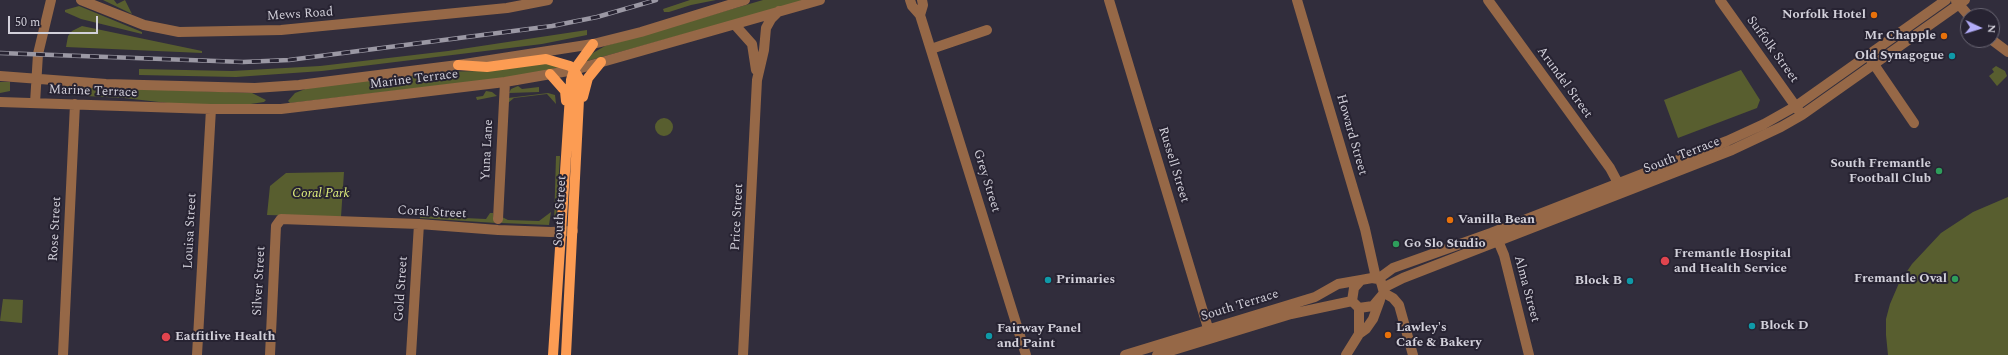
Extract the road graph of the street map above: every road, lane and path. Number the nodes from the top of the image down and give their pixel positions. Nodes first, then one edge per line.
1 (51, 0) edge
2 (82, 0) edge
3 (548, 0) edge
4 (745, 0) edge
5 (820, 0) edge
6 (910, 0) edge
7 (922, 0) edge
8 (1109, 0) edge
9 (1297, 0) edge
10 (1488, 0) edge
11 (1720, 0) edge
12 (1946, 0) edge
13 (1959, 2) edge
14 (780, 11) junction
15 (920, 15) junction
16 (735, 25) junction
17 (987, 30) dead end
18 (593, 44) junction
19 (931, 49) junction
20 (1868, 55) junction
21 (601, 62) junction
22 (1873, 64) junction
23 (458, 65) junction
24 (574, 70) junction
25 (550, 74) junction
26 (0, 76) edge
27 (36, 78) junction
28 (757, 80) junction
29 (505, 82) junction
30 (0, 102) edge
31 (34, 103) junction
32 (75, 104) junction
33 (1796, 106) junction
34 (211, 109) junction
35 (1802, 116) junction
36 (579, 117) junction
37 (568, 119) junction
38 (1914, 123) dead end
39 (1618, 183) junction
40 (290, 219) joint
41 (498, 219) dead end
42 (419, 224) junction
43 (562, 230) junction
44 (573, 231) junction
45 (1496, 236) junction
46 (1360, 280) junction
47 (1380, 287) junction
48 (1355, 304) junction
49 (1210, 334) junction
50 (1359, 334) junction
51 (63, 355) edge
52 (197, 355) edge
53 (270, 355) edge
54 (411, 355) edge
55 (553, 355) edge
56 (566, 355) edge
57 (743, 355) edge
58 (1026, 355) edge
59 (1126, 355) edge
60 (1157, 355) edge
61 (1346, 355) edge
62 (1413, 355) edge
63 (1529, 355) edge

1 - 27 street
2 - 3 street, Mews Road
4 - 18 street, Marine Terrace
5 - 14 street, Marine Terrace
6 - 15 street, Grey Street
7 - 15 street, Grey Street
8 - 49 street, Russell Street
9 - 47 street, Howard Street
10 - 39 street, Arundel Street
11 - 33 street, Suffolk Street
12 - 20 street, South Terrace
13 - 22 street, South Terrace
14 - 16 street, Marine Terrace
14 - 28 street, Price Street
15 - 19 street, Grey Street
16 - 21 street, Marine Terrace
16 - 28 street, Price Street
17 - 19 street
18 - 23 street, Marine Terrace
18 - 24 main road, South Street
19 - 58 street, Grey Street
20 - 22 street
20 - 33 street, South Terrace
21 - 24 street, Marine Terrace
21 - 36 main road
22 - 35 street, South Terrace
22 - 38 street
23 - 24 main road
23 - 27 street, Marine Terrace
24 - 25 street, Marine Terrace
24 - 36 main road, South Street
24 - 37 main road, South Street
25 - 29 street, Marine Terrace
25 - 37 main road
26 - 27 street, Marine Terrace
27 - 31 street
28 - 57 street, Price Street
29 - 34 street, Marine Terrace
29 - 41 street, Yuna Lane
30 - 31 street, Marine Terrace
31 - 32 street, Marine Terrace
32 - 34 street, Marine Terrace
32 - 51 street, Rose Street
33 - 35 street, Suffolk Street
33 - 39 street, South Terrace
34 - 52 street, Louisa Street
35 - 45 street, South Terrace
36 - 44 main road, South Street
37 - 43 main road, South Street
39 - 45 street, South Terrace
40 - 42 street, Coral Street
40 - 53 street, Silver Street
42 - 43 street, Coral Street
42 - 54 street, Gold Street
43 - 44 street, Coral Street
43 - 55 main road, South Street
44 - 56 main road, South Street
45 - 47 street, South Terrace
45 - 63 street, Alma Street
46 - 47 street, South Terrace
46 - 48 street
46 - 49 street, South Terrace
47 - 48 street, South Terrace
47 - 50 street
47 - 62 street
48 - 49 street, South Terrace
48 - 50 street
49 - 59 street, South Terrace
49 - 60 street, South Terrace
50 - 61 street

